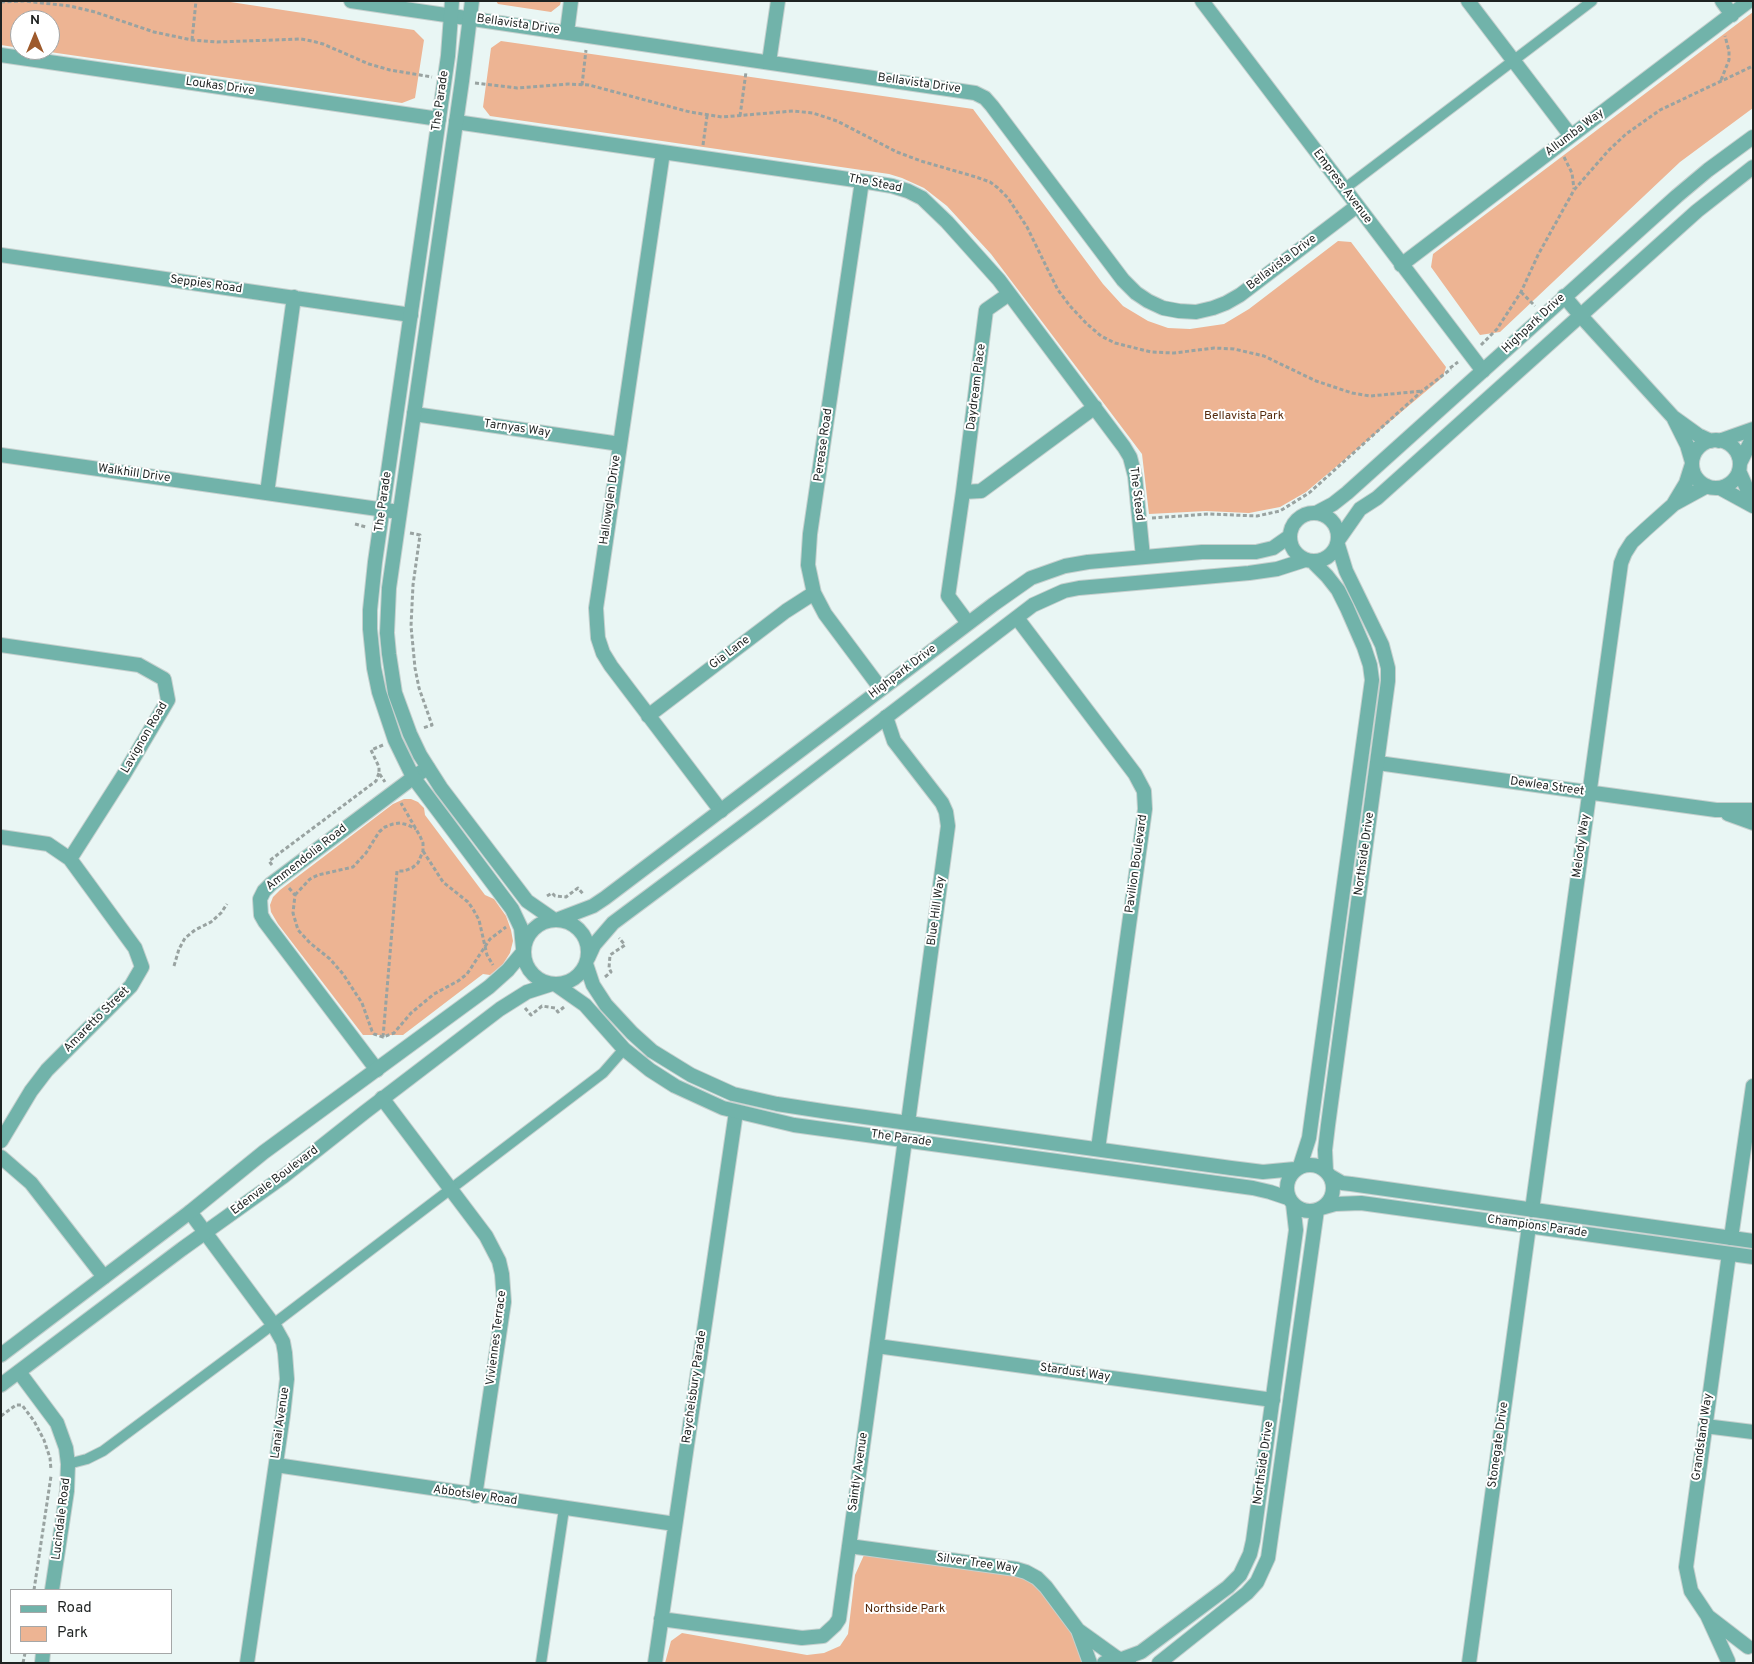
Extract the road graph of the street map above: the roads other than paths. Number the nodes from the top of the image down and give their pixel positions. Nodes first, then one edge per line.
1 (351, 1) edge
2 (452, 1) edge
3 (472, 1) edge
4 (571, 1) edge
5 (778, 1) edge
6 (1202, 1) edge
7 (1468, 1) edge
8 (1592, 1) edge
9 (1722, 1) edge
10 (1749, 1) edge
11 (1732, 15) junction
12 (451, 16) junction
13 (471, 18) junction
14 (567, 32) junction
15 (1, 55) edge
16 (769, 62) junction
17 (1514, 62) junction
18 (439, 119) junction
19 (456, 122) junction
20 (1571, 136) junction
21 (1753, 136) edge
22 (663, 152) junction
23 (1753, 167) edge
24 (862, 181) junction
25 (1344, 189) junction
26 (1357, 206) junction
27 (1, 255) edge
28 (1401, 265) junction
29 (1009, 294) junction
30 (1564, 296) junction
31 (294, 297) junction
32 (411, 315) junction
33 (1580, 315) junction
34 (1483, 371) junction
35 (1500, 390) junction
36 (1095, 407) junction
37 (414, 414) junction
38 (1673, 417) junction
39 (1753, 429) edge
40 (1753, 437) edge
41 (1715, 441) junction
42 (620, 444) junction
43 (1, 455) edge
44 (1692, 463) junction
45 (1740, 467) junction
46 (1714, 487) junction
47 (963, 492) junction
48 (267, 493) junction
49 (1674, 504) junction
50 (1753, 504) edge
51 (383, 509) junction
52 (399, 512) junction
53 (1316, 513) junction
54 (1290, 536) junction
55 (1338, 542) junction
56 (1143, 557) junction
57 (1309, 561) junction
58 (814, 593) junction
59 (1017, 618) junction
60 (968, 623) junction
61 (1, 645) edge
62 (881, 689) junction
63 (648, 716) junction
64 (886, 717) junction
65 (1360, 761) junction
66 (1378, 763) junction
67 (428, 768) junction
68 (413, 777) junction
69 (1589, 793) junction
70 (1716, 810) junction
71 (1753, 810) edge
72 (721, 811) junction
73 (1753, 823) edge
74 (1, 838) edge
75 (70, 859) junction
76 (556, 919) junction
77 (523, 950) junction
78 (587, 961) junction
79 (553, 984) junction
80 (624, 1049) junction
81 (377, 1070) junction
82 (1753, 1086) edge
83 (382, 1098) junction
84 (736, 1112) junction
85 (908, 1122) junction
86 (905, 1140) junction
87 (1, 1141) edge
88 (1098, 1149) junction
89 (1, 1157) edge
90 (1095, 1167) junction
91 (1298, 1168) junction
92 (1328, 1174) junction
93 (450, 1188) junction
94 (1290, 1201) junction
95 (1319, 1209) junction
96 (1532, 1210) junction
97 (190, 1212) junction
98 (1529, 1226) junction
99 (205, 1232) junction
100 (1731, 1238) junction
101 (1753, 1241) edge
102 (1729, 1254) junction
103 (1753, 1257) edge
104 (104, 1277) junction
105 (274, 1324) junction
106 (877, 1346) junction
107 (1, 1354) edge
108 (19, 1372) junction
109 (1, 1386) edge
110 (1273, 1400) junction
111 (1290, 1403) junction
112 (1705, 1426) junction
113 (1753, 1432) edge
114 (68, 1464) junction
115 (276, 1465) junction
116 (475, 1496) junction
117 (564, 1509) junction
118 (675, 1524) junction
119 (849, 1546) junction
120 (52, 1589) edge
121 (1707, 1615) junction
122 (661, 1619) junction
123 (1078, 1630) junction
124 (1750, 1647) edge
125 (1123, 1660) edge
126 (1728, 1662) edge
127 (247, 1663) edge
128 (541, 1663) edge
129 (655, 1663) edge
130 (1090, 1663) edge
131 (1104, 1663) edge
132 (1159, 1663) edge
133 (1469, 1663) edge

1 - 12 street, Bellavista Drive
2 - 12 street, The Parade
3 - 13 street, The Parade
4 - 14 street
5 - 16 street
6 - 25 street, Empress Avenue
7 - 17 street
8 - 17 lane
9 - 11 street
10 - 11 street, Allumba Way
11 - 20 street, Allumba Way
12 - 13 street, Bellavista Drive
12 - 18 street, The Parade
13 - 14 street, Bellavista Drive
13 - 19 street, The Parade
14 - 16 street, Bellavista Drive
15 - 18 street, Loukas Drive
16 - 26 street, Bellavista Drive
17 - 20 street
17 - 25 lane
18 - 32 street, The Parade
19 - 22 street, The Stead
19 - 37 street, The Parade
20 - 28 street, Allumba Way
21 - 30 street, Highpark Drive
22 - 24 street, The Stead
22 - 42 street, Hallowglen Drive
23 - 33 street, Highpark Drive
24 - 29 street, The Stead
24 - 58 street, Perease Road
25 - 26 street, Empress Avenue
26 - 28 street, Empress Avenue
27 - 31 street, Seppies Road
28 - 34 street, Empress Avenue
29 - 36 street, The Stead
29 - 47 street, Daydream Place
30 - 33 street
30 - 34 street, Highpark Drive
31 - 32 street, Seppies Road
31 - 48 street
32 - 51 street, The Parade
33 - 35 street, Highpark Drive
33 - 38 street
34 - 35 street, Empress Avenue
34 - 53 street, Highpark Drive
35 - 55 street, Highpark Drive
36 - 47 street
36 - 56 street, The Stead
37 - 42 street, Tarnyas Way
37 - 52 street, The Parade
38 - 41 street
38 - 44 street
39 - 41 street
40 - 45 street
41 - 44 street
41 - 45 street
42 - 63 street, Hallowglen Drive
43 - 48 street, Walkhill Drive
44 - 46 street
44 - 49 street, Melody Way
45 - 46 street
45 - 50 street
46 - 49 street, Melody Way
46 - 50 street
47 - 60 street, Daydream Place
48 - 51 street, Walkhill Drive
49 - 69 street, Melody Way
51 - 52 street, Walkhill Drive
51 - 68 street, The Parade
52 - 67 street, The Parade
53 - 54 street
53 - 55 street
54 - 56 street, Highpark Drive
54 - 57 street
55 - 57 street
55 - 66 street, Northside Drive
56 - 60 street, Highpark Drive
57 - 59 street, Highpark Drive
57 - 65 street, Northside Drive
58 - 62 street, Perease Road
58 - 63 street, Gia Lane
59 - 64 street, Highpark Drive
59 - 88 street, Pavilion Boulevard
60 - 62 street, Highpark Drive
61 - 75 street, Lavignon Road
62 - 72 street, Highpark Drive
63 - 72 street, Hallowglen Drive
64 - 78 street, Highpark Drive
64 - 85 street, Blue Hill Way
65 - 66 street, Dewlea Street
65 - 91 street, Northside Drive
66 - 69 street, Dewlea Street
66 - 92 street, Northside Drive
67 - 68 street, Ammendolia Road
67 - 76 street, The Parade
68 - 77 street, The Parade
68 - 81 street, Ammendolia Road
69 - 70 street, Dewlea Street
69 - 96 street, Melody Way
70 - 71 street, Dewlea Street
70 - 73 street, Dewlea Street
72 - 76 street, Highpark Drive
74 - 75 street, Amaretto Street
75 - 87 street, Amaretto Street
76 - 77 street
76 - 78 street
77 - 79 street
77 - 81 street
78 - 79 street
78 - 85 street, The Parade
79 - 80 street, The Parade
79 - 83 street, Edenvale Boulevard
80 - 84 street, The Parade
80 - 93 lane
81 - 97 street
82 - 100 street
83 - 93 street, Viviennes Terrace
83 - 99 street, Edenvale Boulevard
84 - 86 street, The Parade
84 - 118 street, Raychelsbury Parade
85 - 88 street, The Parade
86 - 90 street, The Parade
86 - 106 street, Saintly Avenue
88 - 90 street, Pavilion Boulevard
88 - 91 street, The Parade
89 - 104 street
90 - 94 street, The Parade
91 - 92 street
91 - 94 street
92 - 95 street
92 - 96 street, Champions Parade
93 - 105 lane
93 - 116 street, Viviennes Terrace
94 - 95 street
94 - 110 street, Northside Drive
95 - 98 street, Champions Parade
95 - 111 street, Northside Drive
96 - 100 street, Champions Parade
97 - 99 street, Lanai Avenue
97 - 104 street
98 - 102 street, Champions Parade
98 - 133 street, Stonegate Drive
99 - 105 street, Lanai Avenue
99 - 108 street, Edenvale Boulevard
100 - 101 street, Champions Parade
102 - 103 street, Champions Parade
102 - 112 street, Grandstand Way
104 - 107 street
105 - 114 lane
105 - 115 street, Lanai Avenue
106 - 110 street, Stardust Way
106 - 119 street, Saintly Avenue
108 - 109 street, Edenvale Boulevard
108 - 114 street, Lucindale Road
110 - 111 street, Stardust Way
110 - 125 street, Northside Drive
111 - 132 street, Northside Drive
112 - 113 street
112 - 121 street, Grandstand Way
114 - 120 street, Lucindale Road
115 - 116 street, Abbotsley Road
115 - 127 street, Lanai Avenue
116 - 117 street, Abbotsley Road
117 - 118 street, Abbotsley Road
117 - 128 lane
118 - 122 street, Raychelsbury Parade
119 - 122 street, Saintly Avenue
119 - 123 street, Silver Tree Way
121 - 124 street, Grandstand Way
121 - 126 street, Grandstand Way
122 - 129 street, Raychelsbury Parade
123 - 125 street, Silver Tree Way
123 - 130 street, Silver Tree Way
124 - 126 street
125 - 131 street, Northside Drive

